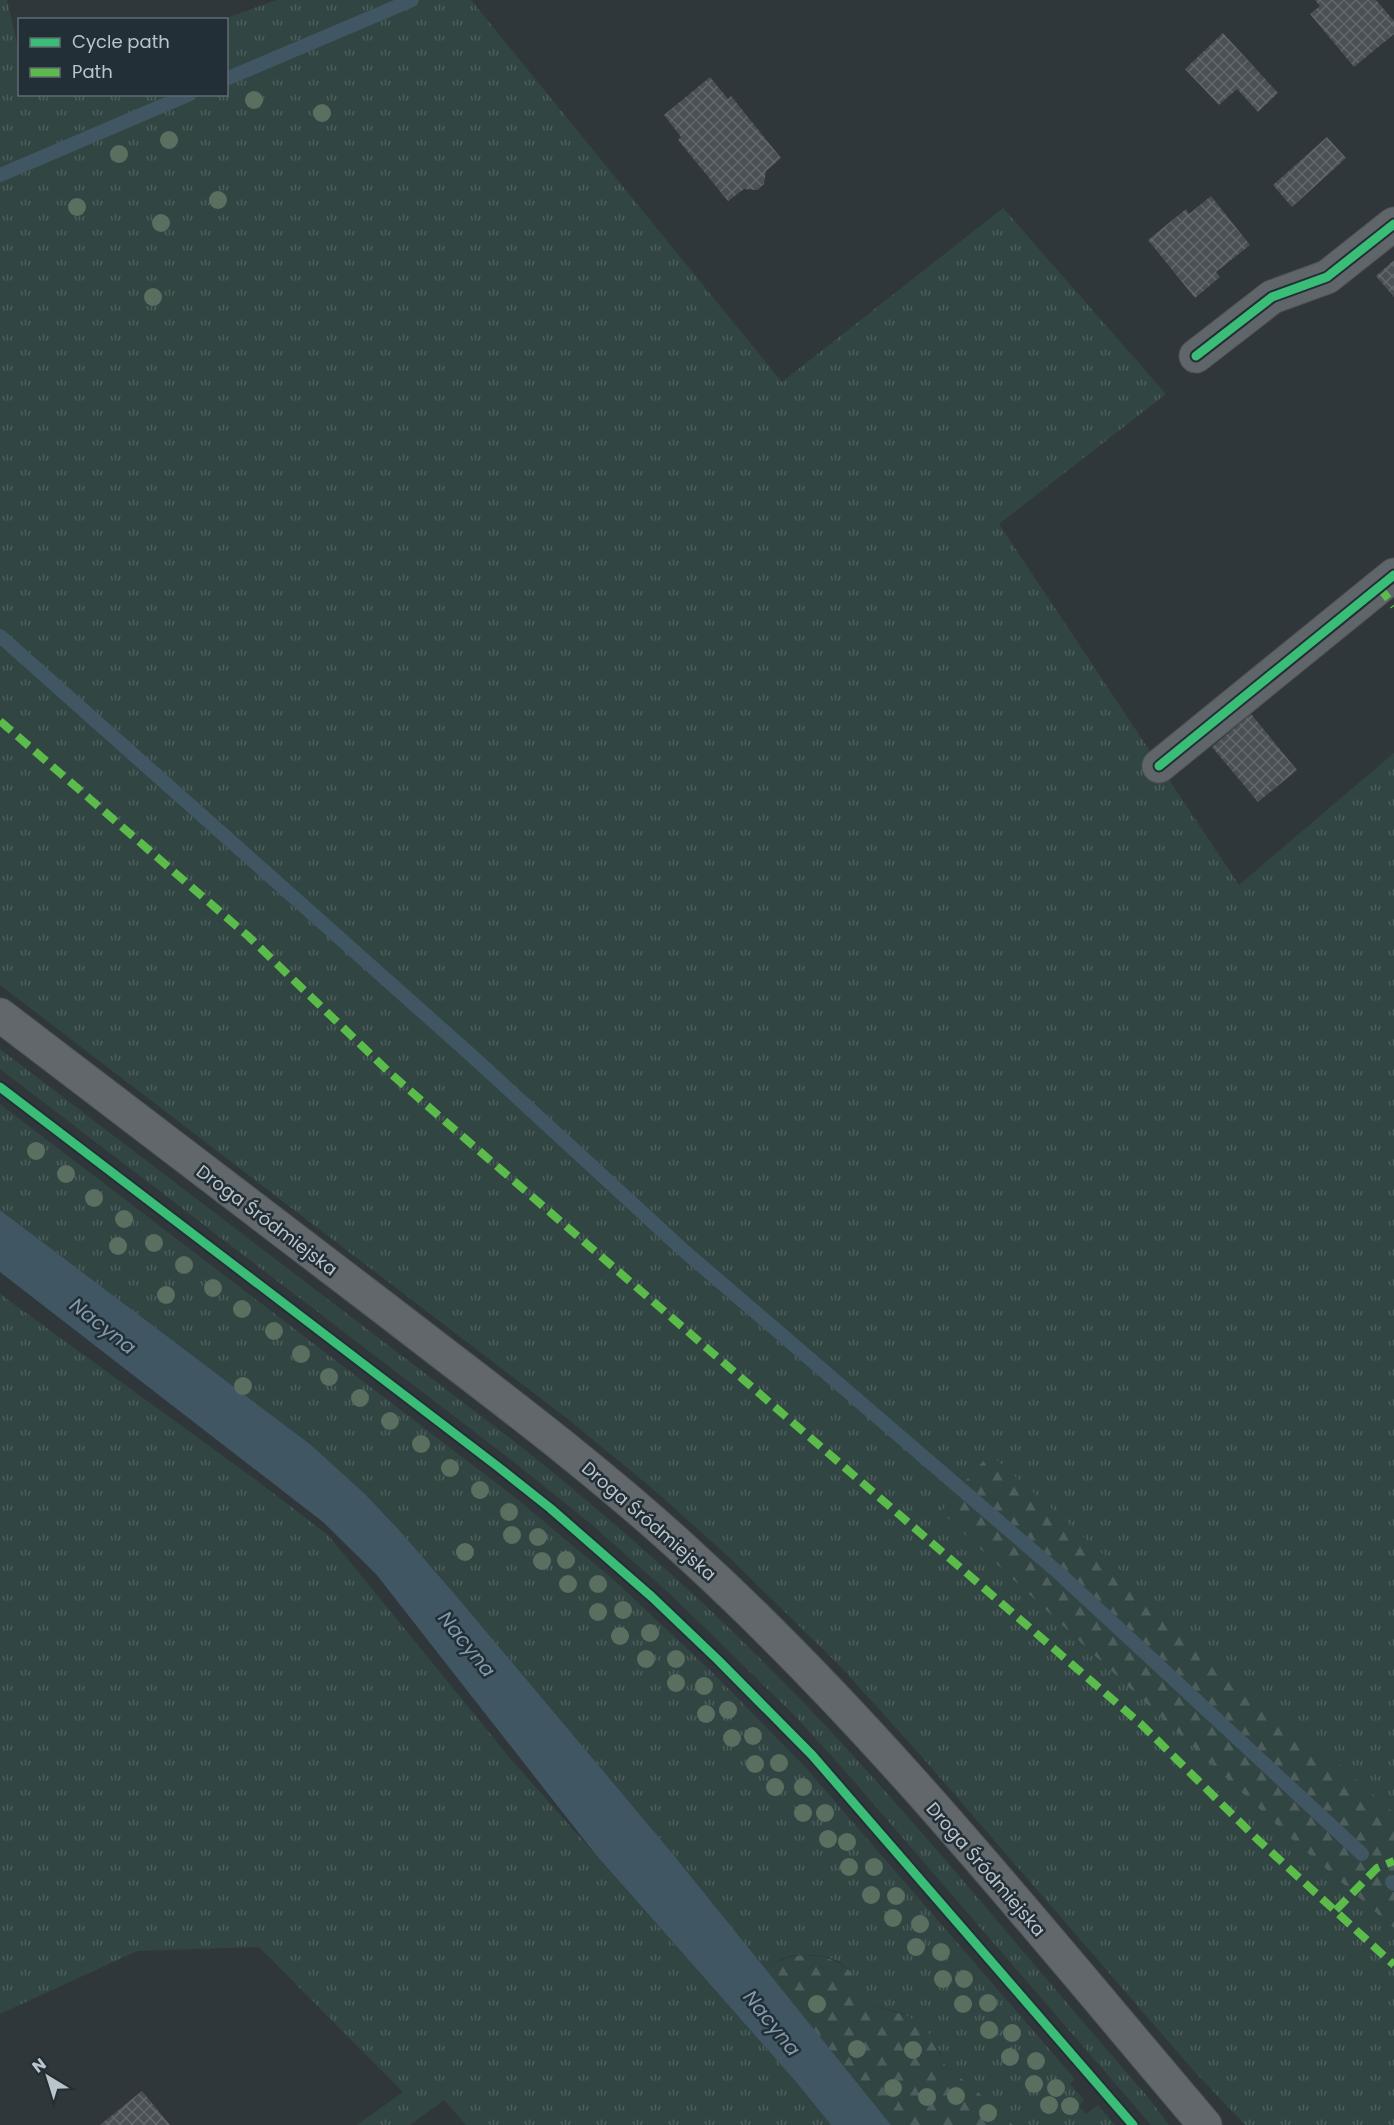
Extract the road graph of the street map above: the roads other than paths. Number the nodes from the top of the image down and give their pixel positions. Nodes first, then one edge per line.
1 (1394, 224) edge
2 (1196, 356) dead end
3 (1389, 589) edge
4 (1160, 766) dead end
5 (0, 1015) edge
6 (1205, 2125) edge

1 - 2 street
3 - 4 street
5 - 6 main road, Droga Śródmiejska

